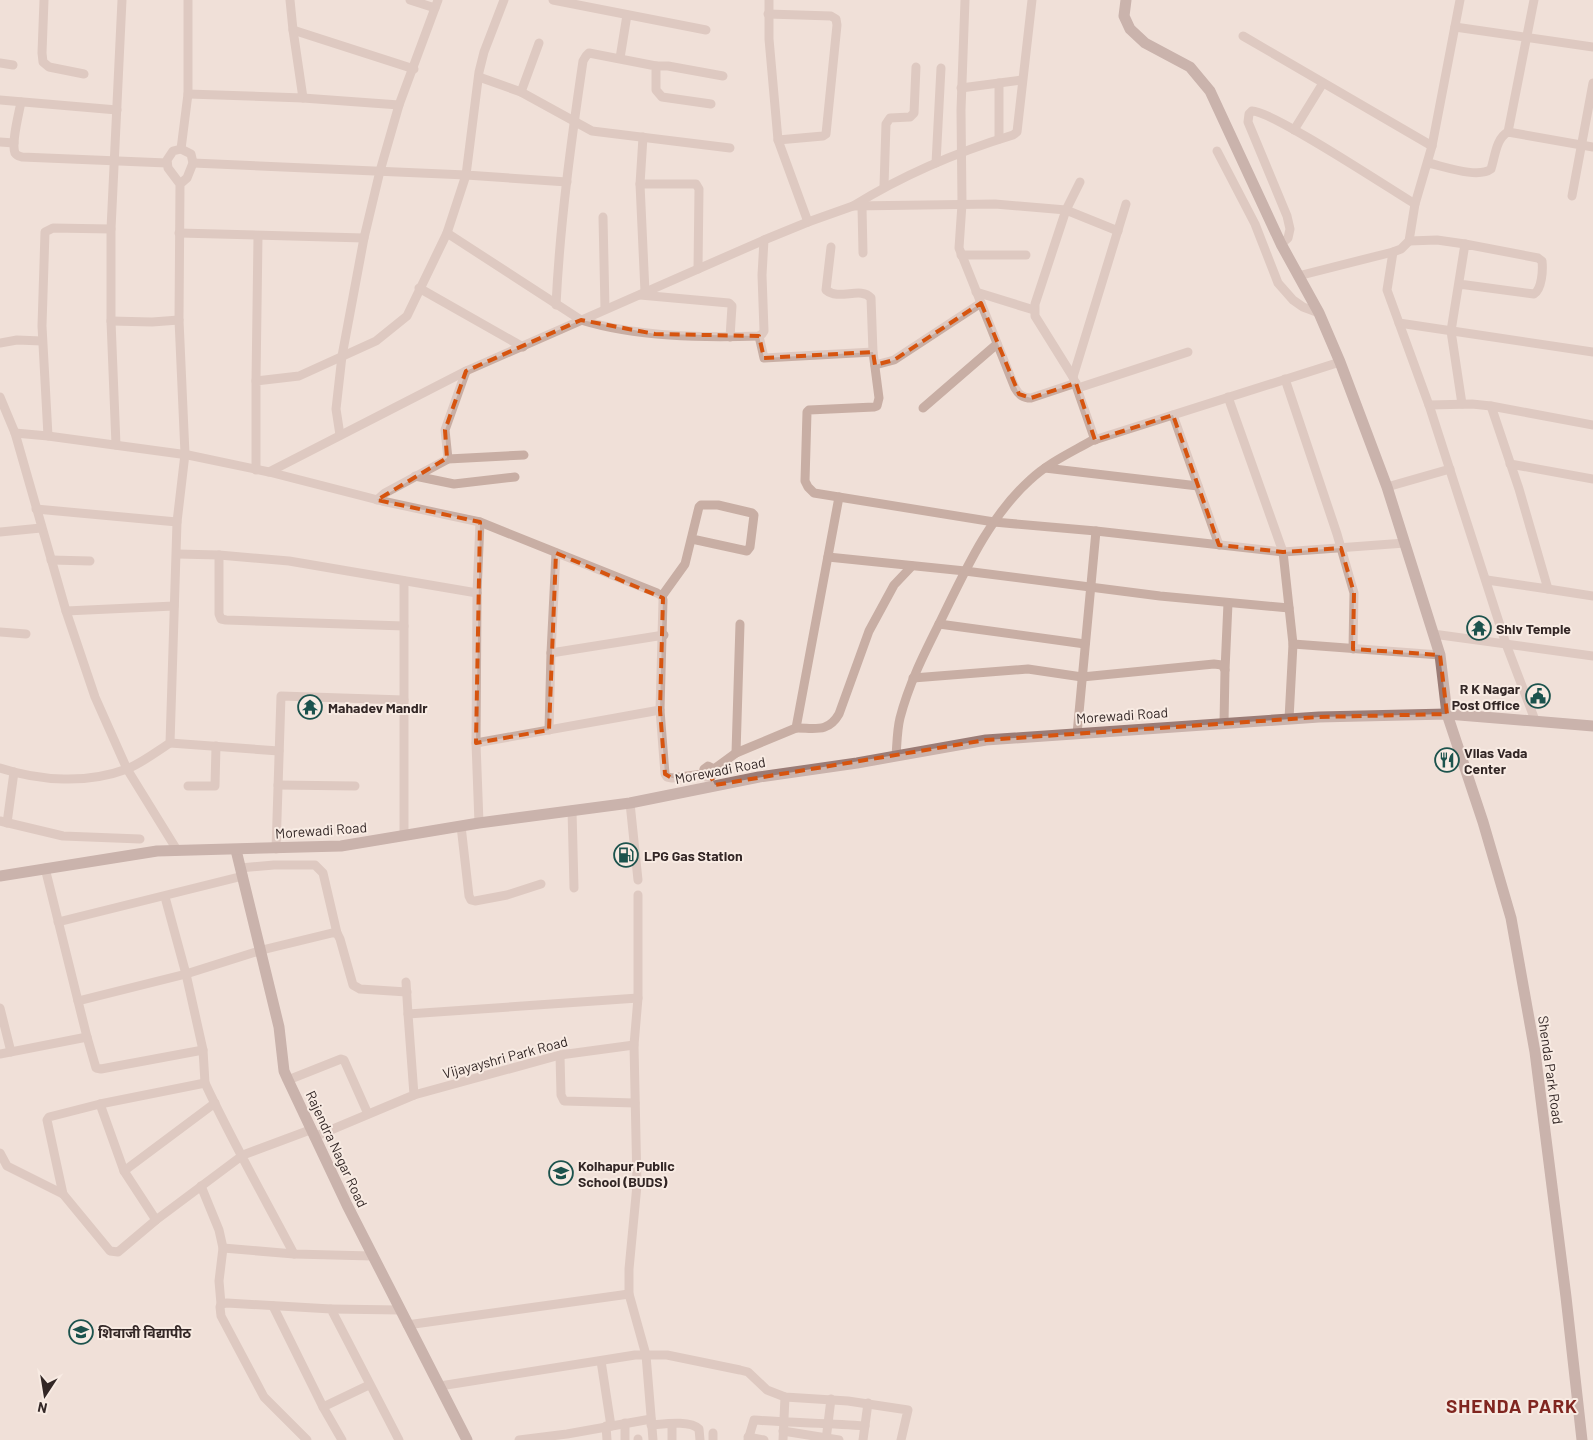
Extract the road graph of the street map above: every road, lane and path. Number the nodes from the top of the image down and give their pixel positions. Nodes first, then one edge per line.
1 (44, 0) edge
2 (122, 0) edge
3 (188, 0) edge
4 (290, 0) edge
5 (410, 0) edge
6 (504, 0) edge
7 (553, 0) edge
8 (768, 0) edge
9 (1032, 0) edge
10 (1126, 0) edge
11 (1460, 0) edge
12 (1534, 0) edge
13 (966, 1) edge
14 (436, 4) edge
15 (768, 14) junction
16 (627, 15) junction
17 (1455, 27) junction
18 (292, 30) junction
19 (706, 30) dead end
20 (1243, 36) dead end
21 (1528, 37) junction
22 (539, 43) dead end
23 (1593, 47) edge
24 (620, 58) junction
25 (0, 63) edge
26 (13, 65) dead end
27 (656, 66) junction
28 (916, 67) dead end
29 (941, 68) dead end
30 (414, 70) junction
31 (84, 74) dead end
32 (479, 76) junction
33 (723, 76) dead end
34 (1022, 80) junction
35 (999, 83) junction
36 (1323, 83) junction
37 (1593, 83) edge
38 (962, 88) junction
39 (521, 92) junction
40 (188, 94) junction
41 (303, 98) junction
42 (0, 100) edge
43 (21, 102) junction
44 (711, 104) dead end
45 (400, 105) junction
46 (117, 110) junction
47 (574, 121) junction
48 (1294, 130) junction
49 (1508, 132) junction
50 (642, 137) junction
51 (999, 139) junction
52 (778, 140) junction
53 (0, 142) edge
54 (14, 143) junction
55 (1432, 146) junction
56 (1582, 146) junction
57 (1593, 147) edge
58 (730, 148) dead end
59 (181, 149) junction
60 (962, 151) junction
61 (1217, 152) dead end
62 (114, 162) junction
63 (1428, 162) junction
64 (167, 163) junction
65 (193, 163) junction
66 (936, 163) junction
67 (380, 171) junction
68 (466, 175) junction
69 (567, 182) junction
70 (1080, 182) dead end
71 (180, 184) junction
72 (640, 184) junction
73 (884, 186) junction
74 (1572, 196) dead end
75 (962, 204) junction
76 (1126, 204) dead end
77 (1415, 204) junction
78 (857, 206) junction
79 (1066, 210) junction
80 (603, 218) dead end
81 (808, 222) junction
82 (110, 229) junction
83 (1118, 231) junction
84 (179, 233) junction
85 (446, 233) junction
86 (258, 236) junction
87 (364, 238) junction
88 (764, 240) junction
89 (1409, 240) junction
90 (1281, 244) junction
91 (1465, 244) junction
92 (831, 247) dead end
93 (1393, 252) junction
94 (863, 253) dead end
95 (961, 255) junction
96 (1026, 255) dead end
97 (698, 269) junction
98 (1298, 276) junction
99 (1459, 284) junction
100 (420, 288) junction
101 (976, 292) junction
102 (641, 294) junction
103 (980, 303) junction
104 (556, 305) junction
105 (605, 309) junction
106 (1034, 310) junction
107 (1319, 313) junction
108 (179, 320) junction
109 (581, 320) junction
110 (111, 321) junction
111 (1399, 323) junction
112 (1451, 331) junction
113 (759, 336) junction
114 (730, 337) junction
115 (42, 341) junction
116 (0, 343) edge
117 (997, 344) junction
118 (523, 348) junction
119 (873, 352) junction
120 (1188, 352) dead end
121 (1593, 352) edge
122 (342, 356) junction
123 (1340, 362) junction
124 (875, 365) junction
125 (466, 372) junction
126 (1284, 379) junction
127 (256, 381) junction
128 (1075, 382) junction
129 (0, 397) edge
130 (1228, 397) junction
131 (1429, 404) junction
132 (1462, 404) junction
133 (1491, 406) junction
134 (923, 408) dead end
135 (1173, 414) junction
136 (1593, 425) edge
137 (15, 433) junction
138 (340, 435) junction
139 (48, 436) junction
140 (1095, 440) junction
141 (116, 445) junction
142 (185, 454) junction
143 (524, 456) dead end
144 (448, 459) junction
145 (1510, 464) junction
146 (1045, 468) junction
147 (1450, 469) junction
148 (256, 470) junction
149 (268, 472) junction
150 (415, 476) junction
151 (515, 478) dead end
152 (1593, 479) edge
153 (1198, 486) junction
154 (1387, 487) junction
155 (839, 497) junction
156 (376, 500) junction
157 (36, 510) junction
158 (176, 522) junction
159 (480, 522) junction
160 (994, 522) junction
161 (41, 528) junction
162 (1096, 531) junction
163 (0, 532) edge
164 (692, 538) junction
165 (1405, 543) junction
166 (1219, 544) junction
167 (1341, 548) junction
168 (1283, 552) junction
169 (556, 553) junction
170 (177, 554) junction
171 (219, 555) junction
172 (828, 556) junction
173 (51, 560) junction
174 (90, 561) dead end
175 (912, 566) junction
176 (965, 571) junction
177 (1487, 580) junction
178 (404, 581) junction
179 (1091, 588) junction
180 (1548, 589) junction
181 (477, 593) junction
182 (662, 596) junction
183 (1593, 596) edge
184 (1228, 602) junction
185 (174, 606) junction
186 (1289, 608) junction
187 (66, 611) junction
188 (740, 624) dead end
189 (939, 624) junction
190 (404, 626) junction
191 (0, 632) edge
192 (26, 634) dead end
193 (1434, 634) junction
194 (664, 635) junction
195 (1085, 644) junction
196 (1293, 644) junction
197 (1506, 644) junction
198 (1353, 649) junction
199 (551, 653) junction
200 (1440, 655) junction
201 (1593, 656) edge
202 (1225, 670) junction
203 (1082, 677) junction
204 (913, 678) junction
205 (404, 700) junction
206 (660, 710) junction
207 (1447, 714) junction
208 (1290, 719) junction
209 (1536, 720) junction
210 (1224, 723) junction
211 (1593, 726) edge
212 (796, 728) junction
213 (549, 730) junction
214 (1077, 734) junction
215 (170, 743) junction
216 (476, 743) junction
217 (216, 746) junction
218 (279, 751) junction
219 (736, 753) junction
220 (896, 756) junction
221 (0, 768) edge
222 (127, 769) junction
223 (14, 772) junction
224 (711, 776) junction
225 (278, 784) junction
226 (188, 786) dead end
227 (355, 786) dead end
228 (630, 803) junction
229 (572, 810) junction
230 (3, 822) edge
231 (479, 823) junction
232 (461, 826) junction
233 (404, 836) junction
234 (140, 839) dead end
235 (276, 849) junction
236 (177, 850) junction
237 (236, 850) junction
238 (45, 868) junction
239 (242, 872) junction
240 (0, 876) edge
241 (638, 880) dead end
242 (541, 884) dead end
243 (574, 888) dead end
244 (638, 895) dead end
245 (165, 897) junction
246 (58, 922) junction
247 (337, 934) junction
248 (262, 950) junction
249 (186, 974) junction
250 (406, 982) dead end
251 (407, 992) junction
252 (638, 998) junction
253 (78, 1000) junction
254 (0, 1008) edge
255 (408, 1014) junction
256 (87, 1037) junction
257 (634, 1045) junction
258 (203, 1050) junction
259 (11, 1052) junction
260 (0, 1054) edge
261 (560, 1055) junction
262 (288, 1080) junction
263 (205, 1083) junction
264 (414, 1096) junction
265 (635, 1103) junction
266 (100, 1104) junction
267 (214, 1104) junction
268 (368, 1114) junction
269 (312, 1133) junction
270 (0, 1152) edge
271 (243, 1155) junction
272 (124, 1171) junction
273 (201, 1186) junction
274 (63, 1194) junction
275 (156, 1220) junction
276 (223, 1248) junction
277 (294, 1254) junction
278 (372, 1256) junction
279 (629, 1294) junction
280 (221, 1304) junction
281 (273, 1306) junction
282 (331, 1309) junction
283 (400, 1310) junction
284 (407, 1325) junction
285 (646, 1355) junction
286 (601, 1361) junction
287 (369, 1385) junction
288 (440, 1386) junction
289 (785, 1397) junction
290 (831, 1399) junction
291 (868, 1403) junction
292 (323, 1407) junction
293 (651, 1422) junction
294 (625, 1423) junction
295 (828, 1423) junction
296 (672, 1424) junction
297 (609, 1426) junction
298 (865, 1426) junction
299 (784, 1431) edge
300 (568, 1437) edge
301 (748, 1438) edge
302 (532, 1439) edge
303 (826, 1439) edge
304 (306, 1440) edge
305 (342, 1440) edge
306 (399, 1440) edge
307 (467, 1440) edge
308 (519, 1440) edge
309 (607, 1440) edge
310 (625, 1440) edge
311 (653, 1440) edge
312 (672, 1440) edge
313 (700, 1440) edge
314 (764, 1440) edge
315 (839, 1440) edge
316 (863, 1440) edge
317 (901, 1440) edge
318 (1582, 1440) edge

1 - 31 street
2 - 46 street
3 - 40 street
4 - 18 street
5 - 14 street
6 - 32 street
7 - 16 street
8 - 15 street
9 - 34 street
10 - 90 street, Shenda Park Road
11 - 17 street
12 - 21 street
13 - 38 street
14 - 30 street
15 - 52 street
15 - 52 street
16 - 19 street
16 - 24 street
17 - 21 street
17 - 55 street
18 - 30 street
18 - 41 street
20 - 36 street
21 - 23 street
21 - 49 street
22 - 39 street
24 - 27 street
24 - 47 street
25 - 26 street
27 - 33 street
27 - 44 street
28 - 73 street
29 - 66 street
30 - 45 street
32 - 39 street
32 - 68 street
34 - 35 street
34 - 51 street
35 - 38 street
35 - 51 street
36 - 48 street
36 - 55 street
37 - 56 street
38 - 60 street
39 - 47 street
40 - 41 street
40 - 59 street
41 - 45 street
42 - 43 street
43 - 46 street
43 - 54 street
45 - 67 street
46 - 62 street
47 - 50 street
47 - 69 street
48 - 77 street
48 - 90 street
49 - 56 street
49 - 63 street
50 - 58 street
50 - 72 street
51 - 60 street
52 - 81 street
53 - 54 street
54 - 62 street
55 - 63 street
56 - 57 street
56 - 74 street
59 - 64 street
59 - 65 street
60 - 66 street
60 - 75 street
61 - 107 street
62 - 64 street
62 - 82 street
63 - 77 street
64 - 71 street
65 - 67 street
65 - 71 street
66 - 73 street
67 - 68 street
67 - 87 street
68 - 69 street
68 - 85 street
69 - 104 street
70 - 79 street
71 - 84 street
72 - 97 street
72 - 102 street
73 - 78 street
75 - 78 street
75 - 79 street
75 - 95 street
76 - 83 street
77 - 89 street
78 - 81 street
78 - 94 street
79 - 83 street
79 - 106 street
80 - 105 street
81 - 88 street
82 - 110 street
82 - 115 street
83 - 128 street
84 - 86 street
84 - 108 street
85 - 100 street
85 - 104 street
86 - 87 street
86 - 127 street
87 - 122 street
88 - 97 street
88 - 113 street
89 - 91 street
89 - 93 street
90 - 98 street, Shenda Park Road
91 - 99 street
91 - 99 street
92 - 119 street
93 - 98 street
93 - 111 street
95 - 96 street
95 - 101 street
97 - 102 street
98 - 107 street, Shenda Park Road
99 - 112 street
100 - 118 street
100 - 122 street
101 - 103 street
101 - 106 street
102 - 105 street
102 - 114 street
103 - 117 street
103 - 124 street
104 - 109 street
105 - 109 street
106 - 128 street
107 - 123 street, Shenda Park Road
108 - 110 street
108 - 142 street
109 - 114 street
109 - 118 street
110 - 141 street
111 - 112 street
111 - 131 street
112 - 121 street
112 - 132 street
113 - 114 street
113 - 119 street
115 - 116 street
115 - 139 street
117 - 128 street
117 - 134 street
118 - 125 street
119 - 124 street
120 - 128 street
122 - 127 street
122 - 138 street
123 - 126 street
123 - 154 street, Shenda Park Road
124 - 155 street
125 - 138 street
125 - 144 street
126 - 130 street
126 - 167 street
127 - 148 street
128 - 140 street
129 - 137 street
130 - 135 street
130 - 168 street
131 - 132 street
131 - 147 street
132 - 133 street
133 - 136 street
133 - 145 street
135 - 140 street
135 - 153 street
137 - 139 street
137 - 157 street
138 - 149 street
139 - 141 street
140 - 146 street
141 - 142 street
142 - 148 street
142 - 158 street
143 - 144 street
144 - 150 street
145 - 152 street
145 - 180 street
146 - 153 street
146 - 160 street
147 - 154 street
147 - 177 street
148 - 149 street
149 - 156 street
150 - 151 street
150 - 156 street
153 - 166 street
154 - 165 street, Shenda Park Road
155 - 160 street
155 - 172 street
156 - 159 street
157 - 158 street
157 - 161 street
158 - 170 street
159 - 169 street
159 - 181 street
160 - 162 street
160 - 176 street
161 - 163 street
161 - 173 street
162 - 166 street
162 - 179 street
164 - 164 street
164 - 182 street
165 - 167 street
165 - 193 street, Shenda Park Road
166 - 168 street
167 - 168 street
167 - 198 street
168 - 186 street
169 - 182 street
169 - 199 street
170 - 171 street
170 - 185 street
171 - 178 street
171 - 190 street
172 - 175 street
172 - 212 street
173 - 174 street
173 - 187 street
175 - 176 street
175 - 212 street
176 - 179 street
176 - 189 street
177 - 180 street
177 - 197 street
178 - 181 street
178 - 190 street
179 - 184 street
179 - 195 street
180 - 183 street
181 - 216 street
182 - 194 street
184 - 186 street
184 - 202 street
185 - 187 street
185 - 215 street
186 - 196 street
187 - 222 street
188 - 219 street
189 - 195 street
189 - 204 street
190 - 205 street
191 - 192 street
193 - 197 street
193 - 200 street, Shenda Park Road
194 - 199 street
194 - 206 street
195 - 203 street
196 - 198 street
196 - 208 street
197 - 201 street
197 - 209 street
198 - 200 street
199 - 213 street
200 - 207 street, Shenda Park Road
202 - 203 street
202 - 210 street
203 - 204 street
203 - 214 street
204 - 220 street
205 - 218 street
205 - 233 street
206 - 213 street
206 - 224 street
207 - 208 street, Morewadi Road
207 - 209 street, Morewadi Road
207 - 318 street, Shenda Park Road
208 - 210 street, Morewadi Road
209 - 211 street, Morewadi Road
210 - 214 street, Morewadi Road
212 - 219 street
213 - 216 street
214 - 220 street, Morewadi Road
215 - 217 street
215 - 222 street
216 - 231 street
217 - 218 street
217 - 226 street
218 - 225 street
219 - 224 street
220 - 224 street, Morewadi Road
221 - 223 street
222 - 223 street
222 - 236 street
223 - 230 street
224 - 228 street, Morewadi Road
225 - 227 street
225 - 235 street
228 - 229 street, Morewadi Road
228 - 241 street
229 - 231 street, Morewadi Road
229 - 243 street
230 - 234 street
231 - 232 street, Morewadi Road
232 - 233 street, Morewadi Road
232 - 242 street
233 - 235 street, Morewadi Road
235 - 237 street, Morewadi Road
236 - 237 street, Morewadi Road
236 - 238 street, Morewadi Road
237 - 239 street, Rajendra Nagar Road
238 - 240 street, Morewadi Road
238 - 246 street
239 - 245 street
239 - 247 street
239 - 248 street, Rajendra Nagar Road
244 - 252 street
245 - 246 street
245 - 249 street
246 - 253 street
247 - 248 street
247 - 251 street
248 - 249 street
248 - 262 street, Rajendra Nagar Road
249 - 253 street
249 - 258 street
250 - 251 street
251 - 255 street
252 - 255 street
252 - 257 street
253 - 256 street
254 - 259 street
255 - 264 street
256 - 258 street
256 - 259 street
257 - 261 street, Vijayayshri Park Road
257 - 265 street
258 - 263 street
259 - 260 street
261 - 264 street, Vijayayshri Park Road
261 - 265 street
262 - 268 street
262 - 269 street, Rajendra Nagar Road
263 - 266 street
263 - 267 street
264 - 268 street, Vijayayshri Park Road
265 - 279 street
266 - 272 street
266 - 274 street
267 - 271 street
267 - 272 street
268 - 269 street, Vijayayshri Park Road
269 - 271 street, Vijayayshri Park Road
269 - 278 street, Rajendra Nagar Road
270 - 274 street
271 - 273 street, Vijayayshri Park Road
271 - 277 street
272 - 275 street
273 - 275 street, Vijayayshri Park Road
273 - 276 street
274 - 275 street, Vijayayshri Park Road
276 - 277 street
276 - 280 street
277 - 278 street
278 - 283 street, Rajendra Nagar Road
279 - 284 street
279 - 285 street
280 - 281 street
280 - 304 street
281 - 282 street
281 - 292 street
282 - 283 street
282 - 287 street
283 - 284 street, Rajendra Nagar Road
284 - 288 street, Rajendra Nagar Road
285 - 286 street
285 - 289 street
285 - 293 street
286 - 288 street
286 - 297 street
287 - 292 street
287 - 306 street
288 - 307 street, Rajendra Nagar Road
289 - 290 street
289 - 299 street
290 - 291 street
290 - 295 street
291 - 298 street
291 - 317 street
292 - 305 street
293 - 294 street
293 - 296 street
293 - 311 street
294 - 297 street
294 - 310 street
295 - 298 street
295 - 299 street
295 - 303 street
296 - 312 street
296 - 313 street
297 - 300 street
297 - 309 street
298 - 316 street
299 - 301 street
299 - 303 street
300 - 302 street
301 - 314 street
302 - 308 street
303 - 315 street

